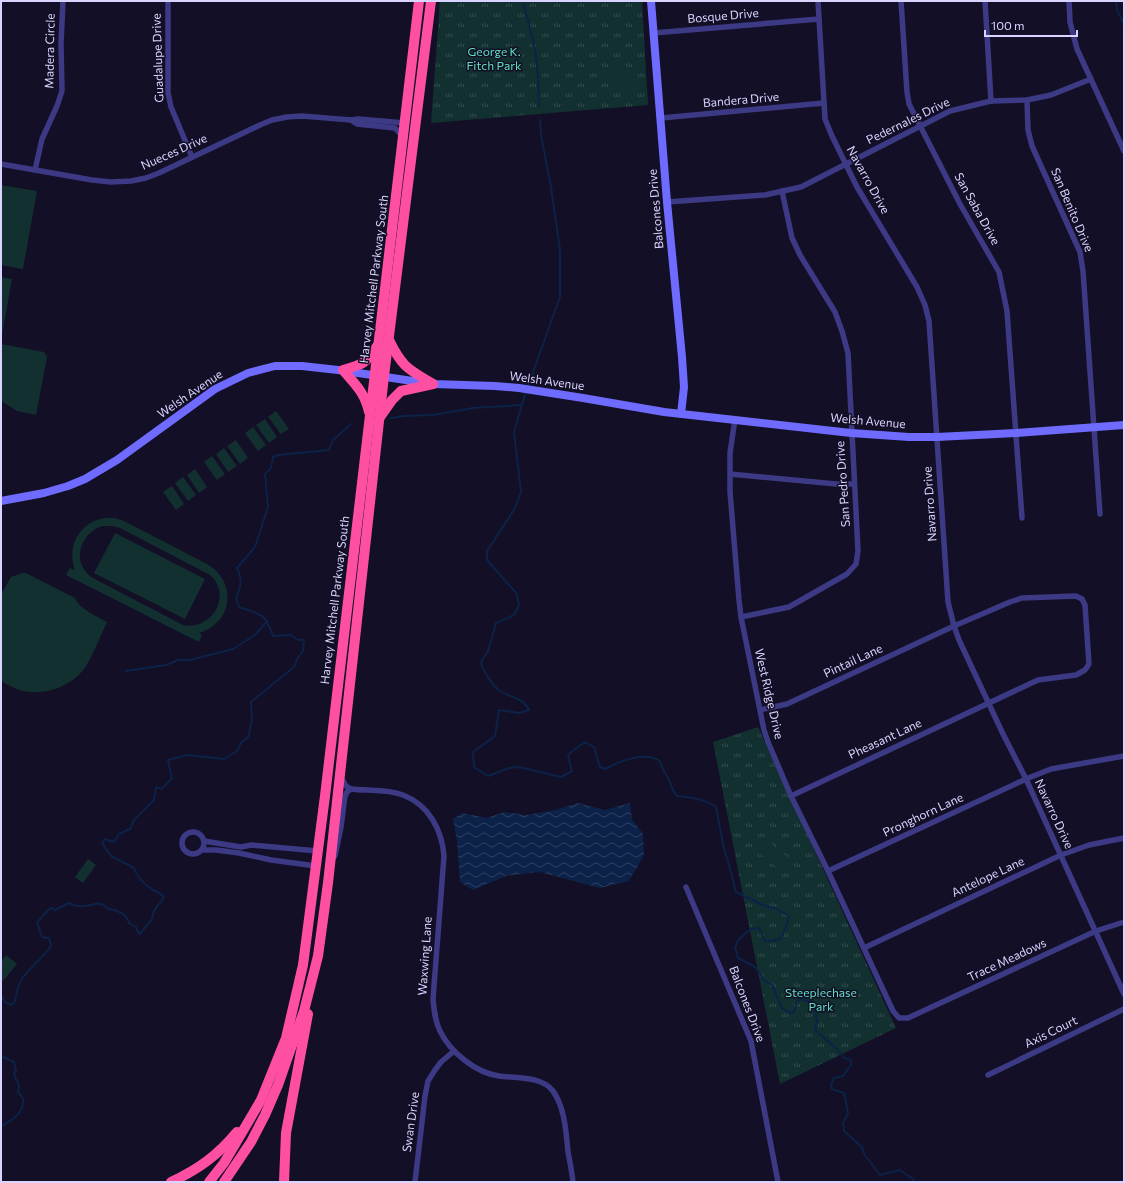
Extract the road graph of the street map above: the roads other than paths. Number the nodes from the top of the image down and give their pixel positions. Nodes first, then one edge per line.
1 (62, 1) edge
2 (168, 1) edge
3 (419, 1) edge
4 (431, 1) edge
5 (651, 1) edge
6 (818, 1) edge
7 (902, 1) edge
8 (985, 1) edge
9 (1069, 1) edge
10 (819, 19) junction
11 (653, 33) junction
12 (1091, 79) junction
13 (1026, 100) junction
14 (991, 101) junction
15 (824, 103) junction
16 (661, 118) junction
17 (351, 120) junction
18 (406, 123) junction
19 (920, 126) junction
20 (409, 137) junction
21 (1124, 152) edge
22 (192, 157) junction
23 (1, 164) edge
24 (846, 165) junction
25 (35, 170) junction
26 (782, 191) junction
27 (667, 202) junction
28 (384, 341) junction
29 (343, 370) junction
30 (380, 375) junction
31 (433, 384) junction
32 (681, 414) junction
33 (375, 417) junction
34 (735, 420) junction
35 (1124, 424) edge
36 (1094, 426) junction
37 (851, 433) junction
38 (1016, 433) junction
39 (937, 437) junction
40 (730, 474) junction
41 (854, 484) junction
42 (1, 501) edge
43 (1100, 514) dead end
44 (1022, 518) dead end
45 (741, 617) junction
46 (954, 626) junction
47 (989, 703) junction
48 (760, 710) junction
49 (1124, 756) edge
50 (340, 775) junction
51 (1026, 779) junction
52 (350, 790) junction
53 (791, 796) junction
54 (1124, 838) edge
55 (204, 841) junction
56 (202, 850) junction
57 (318, 850) junction
58 (1061, 855) junction
59 (316, 866) junction
60 (828, 871) junction
61 (328, 883) junction
62 (686, 887) dead end
63 (1124, 922) edge
64 (1096, 932) junction
65 (864, 948) junction
66 (318, 956) junction
67 (1124, 994) edge
68 (1124, 1009) edge
69 (900, 1018) joint
70 (454, 1051) junction
71 (988, 1075) dead end
72 (261, 1100) junction
73 (171, 1182) edge
74 (209, 1182) edge
75 (224, 1182) edge
76 (284, 1182) edge
77 (415, 1182) edge
78 (573, 1182) edge
79 (778, 1182) edge

1 - 25 street, Madera Circle
2 - 22 street, Guadalupe Drive
3 - 18 highway
4 - 20 highway, Harvey Mitchell Parkway South
5 - 11 main road, Balcones Drive
6 - 10 street, Navarro Drive
7 - 19 street, San Saba Drive
8 - 14 street
9 - 12 street
10 - 11 street, Bosque Drive
10 - 15 street, Navarro Drive
11 - 16 main road, Balcones Drive
12 - 13 street, Pedernales Drive
12 - 21 street
13 - 14 street, Pedernales Drive
13 - 36 street, San Benito Drive
14 - 19 street, Pedernales Drive
15 - 16 street, Bandera Drive
15 - 24 street, Navarro Drive
16 - 27 main road, Balcones Drive
17 - 18 street, Nueces Drive
17 - 20 street, Nueces Drive
17 - 22 street, Nueces Drive
18 - 20 highway
19 - 24 street, Pedernales Drive
19 - 38 street, San Saba Drive
20 - 28 highway, Harvey Mitchell Parkway South
22 - 25 street, Nueces Drive
23 - 25 street, Nueces Drive
24 - 26 street, Pedernales Drive
24 - 39 street, Navarro Drive
26 - 27 street, Pedernales Drive
26 - 37 street, San Pedro Drive
27 - 32 main road, Balcones Drive
28 - 29 highway
28 - 30 highway, Harvey Mitchell Parkway South
28 - 31 highway
29 - 30 main road, Welsh Avenue
29 - 33 highway
29 - 42 main road, Welsh Avenue
30 - 31 main road, Welsh Avenue
30 - 33 highway, Harvey Mitchell Parkway South
31 - 32 main road, Welsh Avenue
31 - 33 highway
32 - 34 main road, Welsh Avenue
33 - 50 highway, Harvey Mitchell Parkway South
33 - 57 highway, Harvey Mitchell Parkway South
34 - 37 main road, Welsh Avenue
34 - 40 street, West Ridge Drive
35 - 36 main road, Welsh Avenue
36 - 38 main road, Welsh Avenue
36 - 43 street, San Benito Drive
37 - 39 main road, Welsh Avenue
37 - 41 street, San Pedro Drive
38 - 39 main road, Welsh Avenue
38 - 44 street, San Saba Drive
39 - 46 street, Navarro Drive
40 - 41 street
40 - 45 street, West Ridge Drive
41 - 45 street, San Pedro Drive
45 - 48 street, West Ridge Drive
46 - 47 street, Navarro Drive
46 - 47 street, Pintail Lane
46 - 48 street, Pintail Lane
47 - 51 street, Navarro Drive
47 - 53 street, Pheasant Lane
48 - 53 street, West Ridge Drive
49 - 51 street, Pronghorn Lane
50 - 52 street
50 - 61 highway, Harvey Mitchell Parkway South
51 - 58 street, Navarro Drive
51 - 60 street, Pronghorn Lane
52 - 61 street
52 - 70 street, Waxwing Lane
53 - 60 street, West Ridge Drive
54 - 58 street, Antelope Lane
55 - 56 street
55 - 56 street
55 - 57 street
56 - 59 street
57 - 59 highway, Harvey Mitchell Parkway South
58 - 64 street, Navarro Drive
58 - 65 street, Antelope Lane
59 - 72 highway, Harvey Mitchell Parkway South
60 - 65 street, West Ridge Drive
61 - 66 highway, Harvey Mitchell Parkway South
62 - 79 street, Balcones Drive
63 - 64 street, Trace Meadows
64 - 67 street, Navarro Drive
64 - 69 street, Trace Meadows
65 - 69 street, West Ridge Drive
66 - 75 highway, Harvey Mitchell Parkway South
66 - 76 highway
68 - 71 street, Axis Court
70 - 77 street, Swan Drive
70 - 78 street, Waxwing Lane
72 - 73 highway
72 - 74 highway, Harvey Mitchell Parkway South

